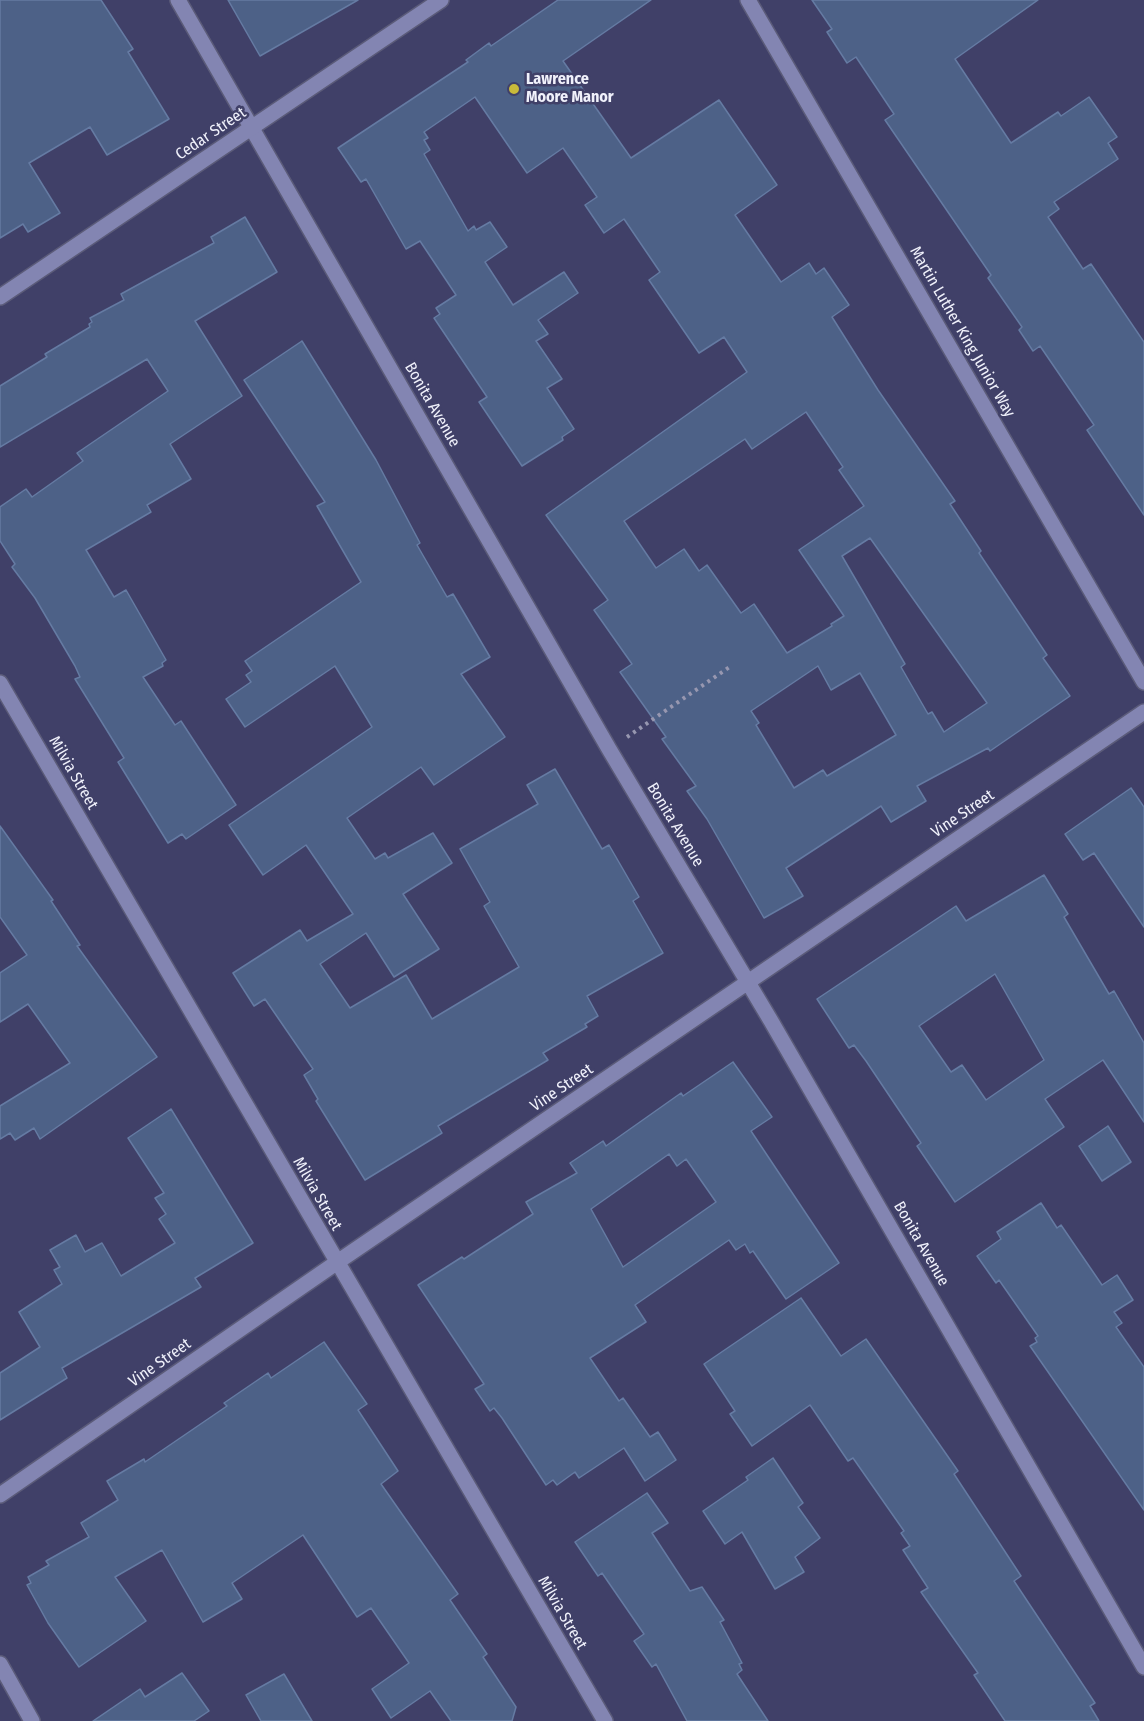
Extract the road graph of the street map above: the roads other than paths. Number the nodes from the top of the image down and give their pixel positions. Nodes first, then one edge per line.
1 (178, 0) edge
2 (441, 0) edge
3 (748, 0) edge
4 (252, 128) junction
5 (0, 297) edge
6 (1144, 682) edge
7 (0, 683) edge
8 (1144, 712) edge
9 (749, 983) junction
10 (336, 1263) junction
11 (0, 1496) edge
12 (0, 1664) edge
13 (1144, 1667) edge
14 (32, 1721) edge
15 (605, 1721) edge

1 - 4 street, Bonita Avenue
2 - 4 street, Cedar Street
3 - 6 street, Martin Luther King Junior Way
4 - 5 street, Cedar Street
4 - 9 street, Bonita Avenue
7 - 10 street, Milvia Street
8 - 9 street, Vine Street
9 - 10 street, Vine Street
9 - 13 street, Bonita Avenue
10 - 11 street, Vine Street
10 - 15 street, Milvia Street
12 - 14 street

